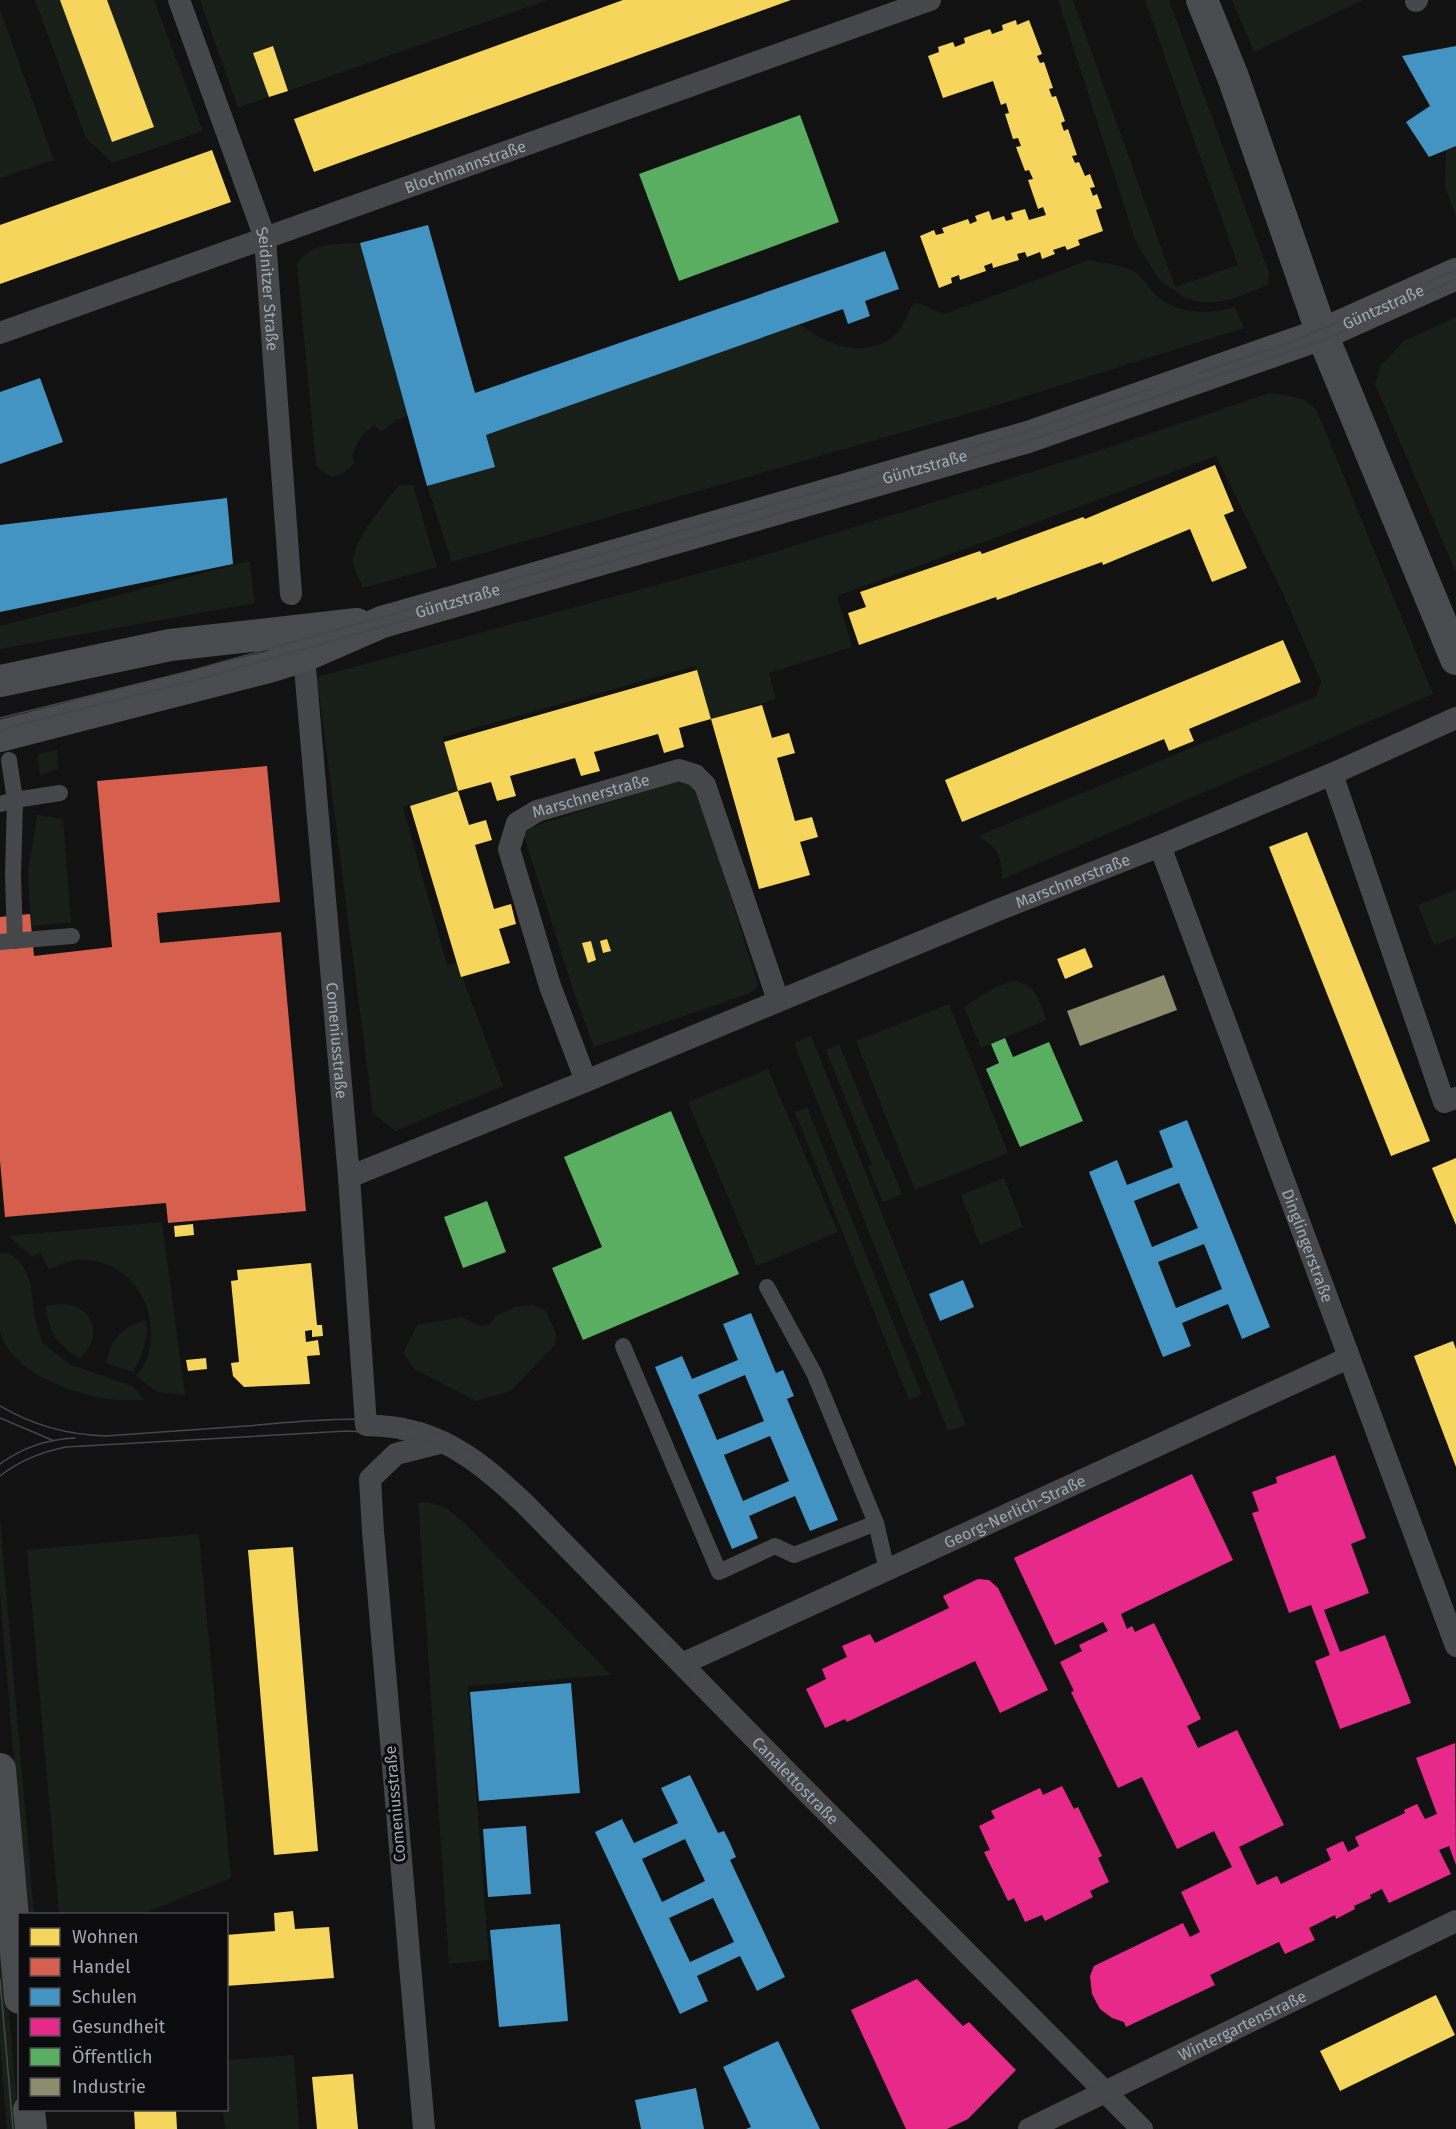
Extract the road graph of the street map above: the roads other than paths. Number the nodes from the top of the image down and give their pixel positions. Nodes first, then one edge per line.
1 (179, 0) edge
2 (930, 0) edge
3 (1202, 0) edge
4 (265, 238) junction
5 (1456, 274) edge
6 (0, 333) edge
7 (1322, 334) junction
8 (291, 594) dead end
9 (382, 622) junction
10 (304, 656) junction
11 (1456, 659) edge
12 (0, 681) edge
13 (1456, 718) edge
14 (5, 748) edge
15 (1332, 774) junction
16 (60, 793) dead end
17 (8, 802) edge
18 (1160, 846) junction
19 (72, 936) dead end
20 (8, 941) edge
21 (778, 1000) junction
22 (586, 1081) junction
23 (1456, 1098) edge
24 (349, 1177) junction
25 (767, 1287) dead end
26 (623, 1346) dead end
27 (1348, 1358) junction
28 (366, 1425) joint
29 (443, 1442) junction
30 (876, 1523) junction
31 (887, 1570) junction
32 (1456, 1646) edge
33 (682, 1664) junction
34 (0, 1769) edge
35 (1456, 1921) edge
36 (18, 1975) edge
37 (1105, 2092) junction
38 (29, 2111) edge
39 (31, 2129) edge
40 (424, 2129) edge
41 (1029, 2129) edge
42 (1142, 2129) edge

1 - 4 street, Seidnitzer Straße
2 - 4 street, Blochmannstraße
3 - 7 main road
4 - 6 street, Blochmannstraße
4 - 8 street, Seidnitzer Straße
5 - 7 main road, Güntzstraße
7 - 9 main road, Güntzstraße
7 - 11 main road
9 - 10 main road, Güntzstraße
9 - 12 main road, Güntzstraße
10 - 14 main road, Güntzstraße
10 - 24 street, Comeniusstraße
13 - 15 street, Marschnerstraße
14 - 17 street
15 - 18 street, Marschnerstraße
15 - 23 street
16 - 17 street
17 - 20 street
18 - 21 street, Marschnerstraße
18 - 27 street, Dinglingerstraße
19 - 20 street
21 - 22 street, Marschnerstraße
21 - 22 street, Marschnerstraße
22 - 24 street, Marschnerstraße
24 - 28 street, Comeniusstraße
25 - 30 street
26 - 30 street
27 - 31 street, Georg-Nerlich-Straße
27 - 32 street, Dinglingerstraße
28 - 29 street, Canalettostraße
29 - 33 street, Canalettostraße
29 - 40 street, Comeniusstraße
30 - 31 street
31 - 33 street, Georg-Nerlich-Straße
33 - 37 street, Canalettostraße
34 - 36 main road
35 - 37 street, Wintergartenstraße
37 - 41 street, Wintergartenstraße
37 - 42 street, Canalettostraße
38 - 39 main road

